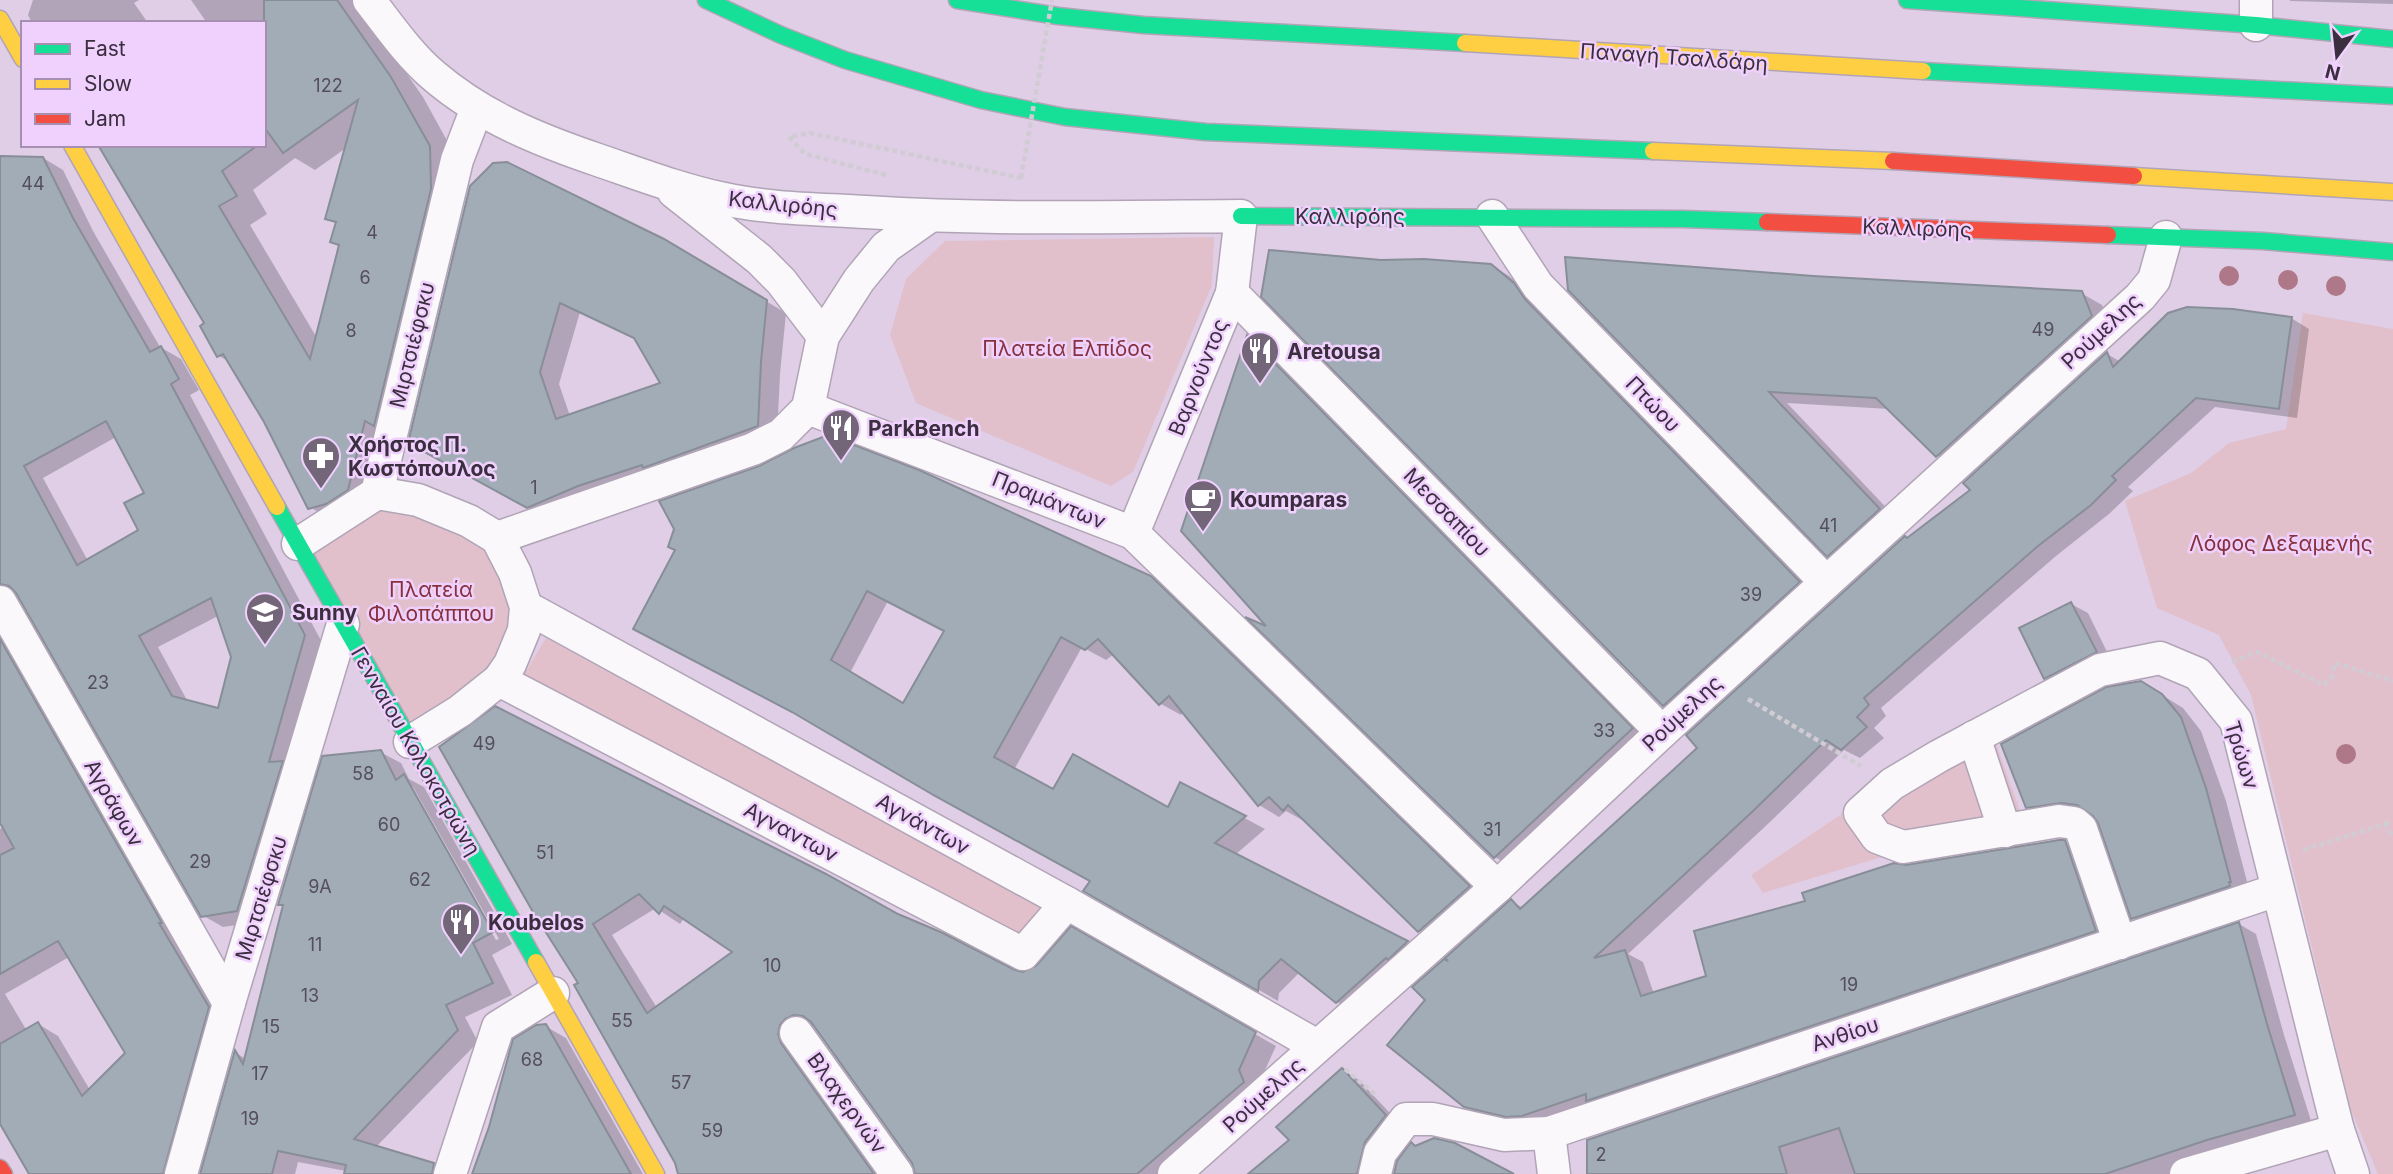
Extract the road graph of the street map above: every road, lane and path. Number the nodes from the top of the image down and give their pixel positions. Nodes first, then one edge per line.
1 (369, 0) edge
2 (706, 0) edge
3 (957, 0) edge
4 (1026, 0) edge
5 (1052, 0) edge
6 (1907, 0) edge
7 (2256, 12) edge
8 (1058, 16) junction
9 (4, 23) edge
10 (2393, 39) edge
11 (21, 55) edge
12 (2393, 96) edge
13 (477, 108) junction
14 (73, 147) edge
15 (895, 177) dead end
16 (660, 181) junction
17 (2393, 192) edge
18 (930, 216) junction
19 (1241, 216) junction
20 (1492, 216) junction
21 (2166, 237) junction
22 (2393, 252) edge
23 (1232, 293) junction
24 (823, 336) junction
25 (808, 408) junction
26 (377, 493) junction
27 (1133, 533) junction
28 (497, 538) junction
29 (298, 544) junction
30 (1826, 582) junction
31 (0, 602) edge
32 (526, 607) junction
33 (343, 624) junction
34 (2198, 674) junction
35 (499, 680) junction
36 (1717, 681) junction
37 (2393, 681) edge
38 (1662, 732) junction
39 (1974, 737) junction
40 (410, 742) junction
41 (1892, 784) junction
42 (2393, 821) edge
43 (2385, 824) junction
44 (2005, 831) junction
45 (2392, 836) edge
46 (2270, 860) junction
47 (1497, 887) junction
48 (2277, 890) junction
49 (1067, 903) junction
50 (2120, 943) junction
51 (553, 993) junction
52 (229, 1003) junction
53 (796, 1033) dead end
54 (1317, 1046) junction
55 (1406, 1119) junction
56 (2338, 1130) junction
57 (1549, 1133) junction
58 (0, 1168) edge
59 (4, 1174) edge
60 (181, 1174) edge
61 (450, 1174) edge
62 (656, 1174) edge
63 (897, 1174) edge
64 (1174, 1174) edge
65 (1375, 1174) edge
66 (1554, 1174) edge
67 (2186, 1174) edge
68 (2353, 1174) edge

1 - 13 street, Καλλιρόης
2 - 17 main road
3 - 8 main road, Παναγή Τσαλδάρη
4 - 8 main road
5 - 15 path, bridge
6 - 7 main road
7 - 10 main road
8 - 12 main road, Παναγή Τσαλδάρη
9 - 11 main road
13 - 16 street, Καλλιρόης
13 - 26 street, Μιρτσιέφσκυ
14 - 29 main road, Γενναίου Κολοκοτρώνη
16 - 18 street, Καλλιρόης
16 - 24 street
18 - 19 street, Καλλιρόης
18 - 24 street
19 - 20 main road, Καλλιρόης
19 - 23 street, Βαρνούντος
20 - 21 main road, Καλλιρόης
20 - 30 street, Πτώου
21 - 22 main road, Καλλιρόης
21 - 30 street, Ρούμελης
23 - 27 street, Βαρνούντος
23 - 38 street, Μεσσαπίου
24 - 25 street
25 - 27 street, Πραμάντων
25 - 28 street
26 - 28 street
26 - 29 street
27 - 47 street, Πραμάντων
28 - 32 street
29 - 33 main road, Γενναίου Κολοκοτρώνη
30 - 36 street, Ρούμελης
31 - 52 street, Αγράφων
32 - 35 street
32 - 49 street, Αγνάντων
33 - 40 main road, Γενναίου Κολοκοτρώνη
33 - 52 street, Μιρτσιέφσκυ
34 - 37 path
34 - 39 street, Τρώων
34 - 46 street, Τρώων
35 - 40 street
35 - 49 street, Αγναντων
36 - 38 street, Ρούμελης
36 - 41 path
38 - 47 street, Ρούμελης
39 - 41 street, Τρώων
39 - 44 street
40 - 51 main road, Γενναίου Κολοκοτρώνη
41 - 44 street, Τρώων
42 - 43 path
43 - 45 path
43 - 46 path
44 - 50 street
46 - 48 street, Τρώων
47 - 54 street, Ρούμελης
48 - 50 street, Ανθίου
48 - 56 street, Τρώων
49 - 54 street, Αγνάντων
50 - 57 street, Ανθίου
51 - 61 street
51 - 62 main road, Γενναίου Κολοκοτρώνη
52 - 60 street, Μιρτσιέφσκυ
53 - 63 street, Βλαχερνών
54 - 55 path
54 - 64 street, Ρούμελης
55 - 57 street, Ανθίου
55 - 65 street
56 - 67 street
56 - 68 street, Τρώων
57 - 66 street
58 - 59 main road

